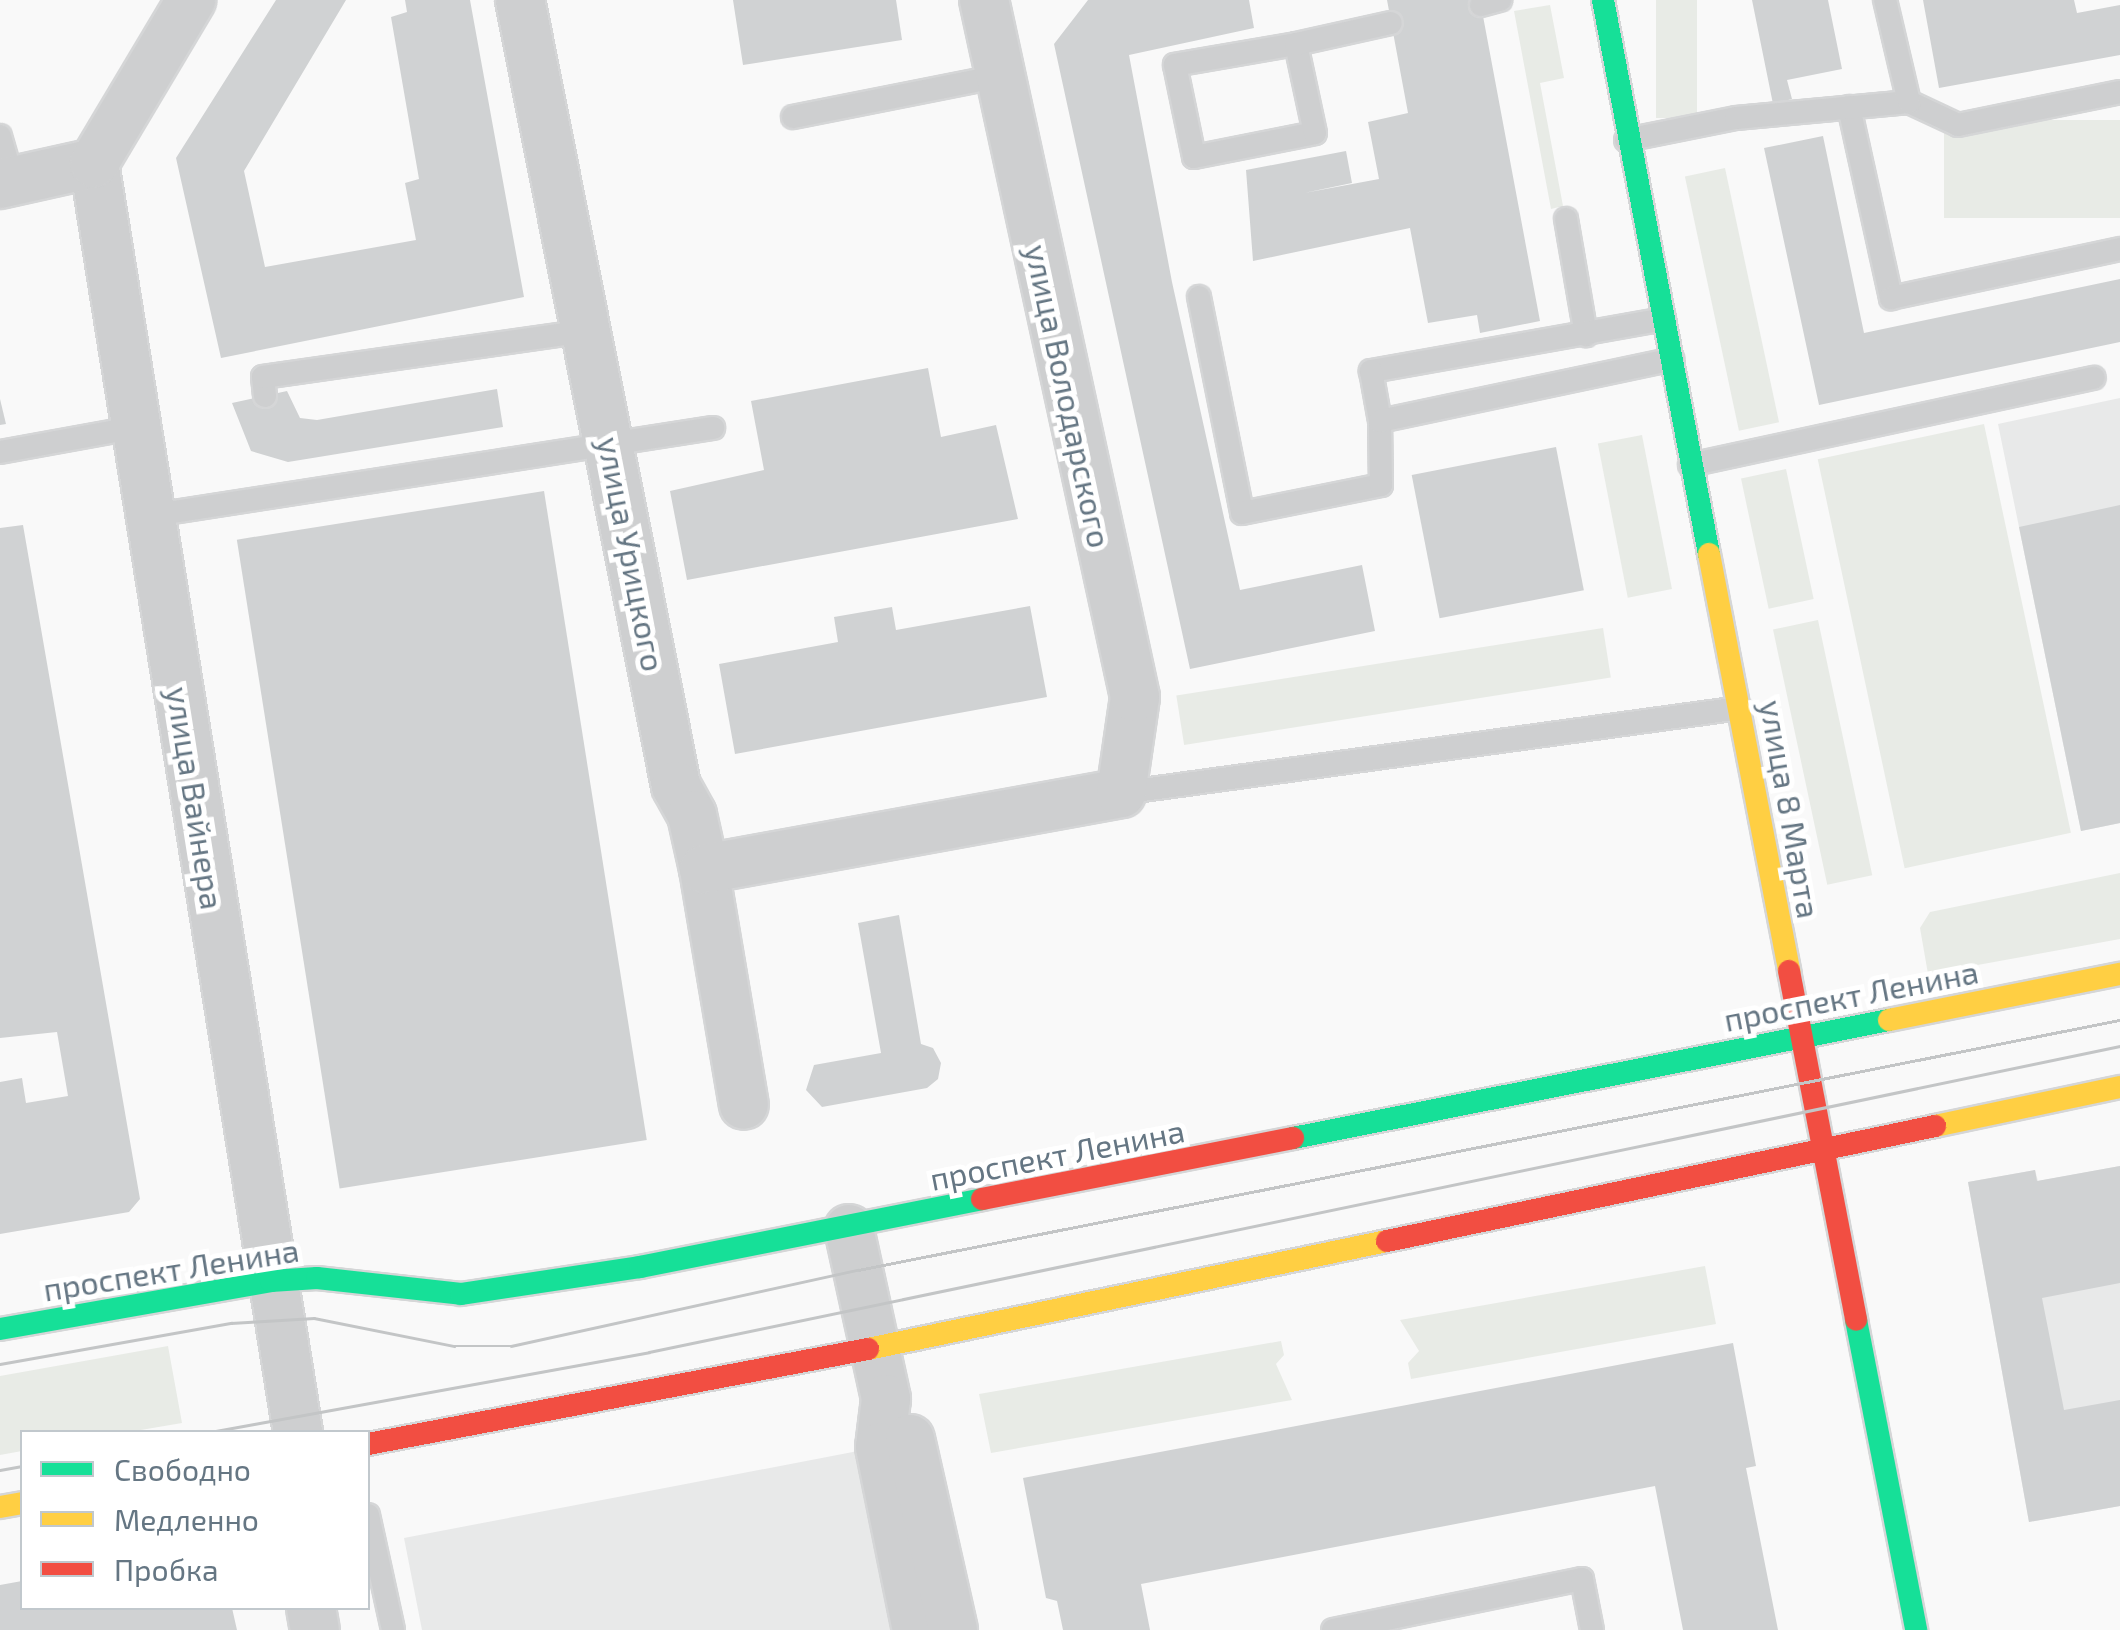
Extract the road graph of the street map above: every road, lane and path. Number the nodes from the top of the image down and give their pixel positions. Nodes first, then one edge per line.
1 (191, 0) edge
2 (520, 0) edge
3 (984, 0) edge
4 (1603, 0) edge
5 (1885, 0) edge
6 (1392, 23) dead end
7 (1296, 44) junction
8 (1000, 76) junction
9 (2120, 92) edge
10 (1909, 102) junction
11 (1849, 107) junction
12 (793, 117) dead end
13 (0, 136) edge
14 (1630, 140) junction
15 (1603, 142) dead end
16 (94, 164) junction
17 (6, 182) edge
18 (1566, 218) dead end
19 (2120, 250) edge
20 (1199, 297) dead end
21 (1668, 318) junction
22 (588, 331) junction
23 (1586, 334) junction
24 (1675, 358) junction
25 (2094, 378) dead end
26 (265, 396) dead end
27 (1380, 421) junction
28 (138, 427) junction
29 (713, 428) dead end
30 (612, 443) junction
31 (0, 452) edge
32 (1696, 464) junction
33 (1667, 468) dead end
34 (154, 515) junction
35 (1740, 708) junction
36 (1120, 793) junction
37 (704, 870) junction
38 (2120, 974) edge
39 (1802, 1038) junction
40 (2120, 1086) edge
41 (744, 1105) dead end
42 (1824, 1148) junction
43 (849, 1229) junction
44 (271, 1281) junction
45 (0, 1329) edge
46 (875, 1348) junction
47 (886, 1399) junction
48 (298, 1430) edge
49 (370, 1444) edge
50 (370, 1524) edge
51 (393, 1630) edge
52 (917, 1630) edge
53 (953, 1630) edge
54 (1333, 1630) edge
55 (1592, 1630) edge
56 (1916, 1630) edge

1 - 16 street
2 - 22 street, улица Урицкого
3 - 8 street, улица Володарского
4 - 14 main road, улица 8 Марта
5 - 10 lane
6 - 7 lane
7 - 7 lane
8 - 12 lane
8 - 36 street, улица Володарского
9 - 10 lane
10 - 11 lane
11 - 14 lane
11 - 19 lane
13 - 17 lane
14 - 15 lane
14 - 21 main road, улица 8 Марта
16 - 17 street
16 - 28 street, улица Вайнера
18 - 23 lane
20 - 27 lane
21 - 23 lane
21 - 24 main road, улица 8 Марта
22 - 26 lane
22 - 30 street, улица Урицкого
23 - 27 lane
24 - 27 lane
24 - 32 main road, улица 8 Марта
25 - 32 lane
28 - 31 lane
28 - 34 street, улица Вайнера
29 - 30 lane
30 - 34 lane
30 - 37 street, улица Урицкого
32 - 33 lane
32 - 35 main road, улица 8 Марта
34 - 44 street, улица Вайнера
35 - 36 lane
35 - 39 main road, улица 8 Марта
36 - 37 street
37 - 41 street, улица Урицкого
38 - 39 main road, проспект Ленина
39 - 42 main road, улица 8 Марта
39 - 43 main road, проспект Ленина
40 - 42 main road
42 - 46 main road
42 - 56 main road, улица 8 Марта
43 - 44 main road, проспект Ленина
43 - 46 street
44 - 45 main road, проспект Ленина
44 - 48 street, улица Вайнера
46 - 47 street
46 - 49 main road
47 - 52 street
47 - 53 street
50 - 51 lane
54 - 55 lane

